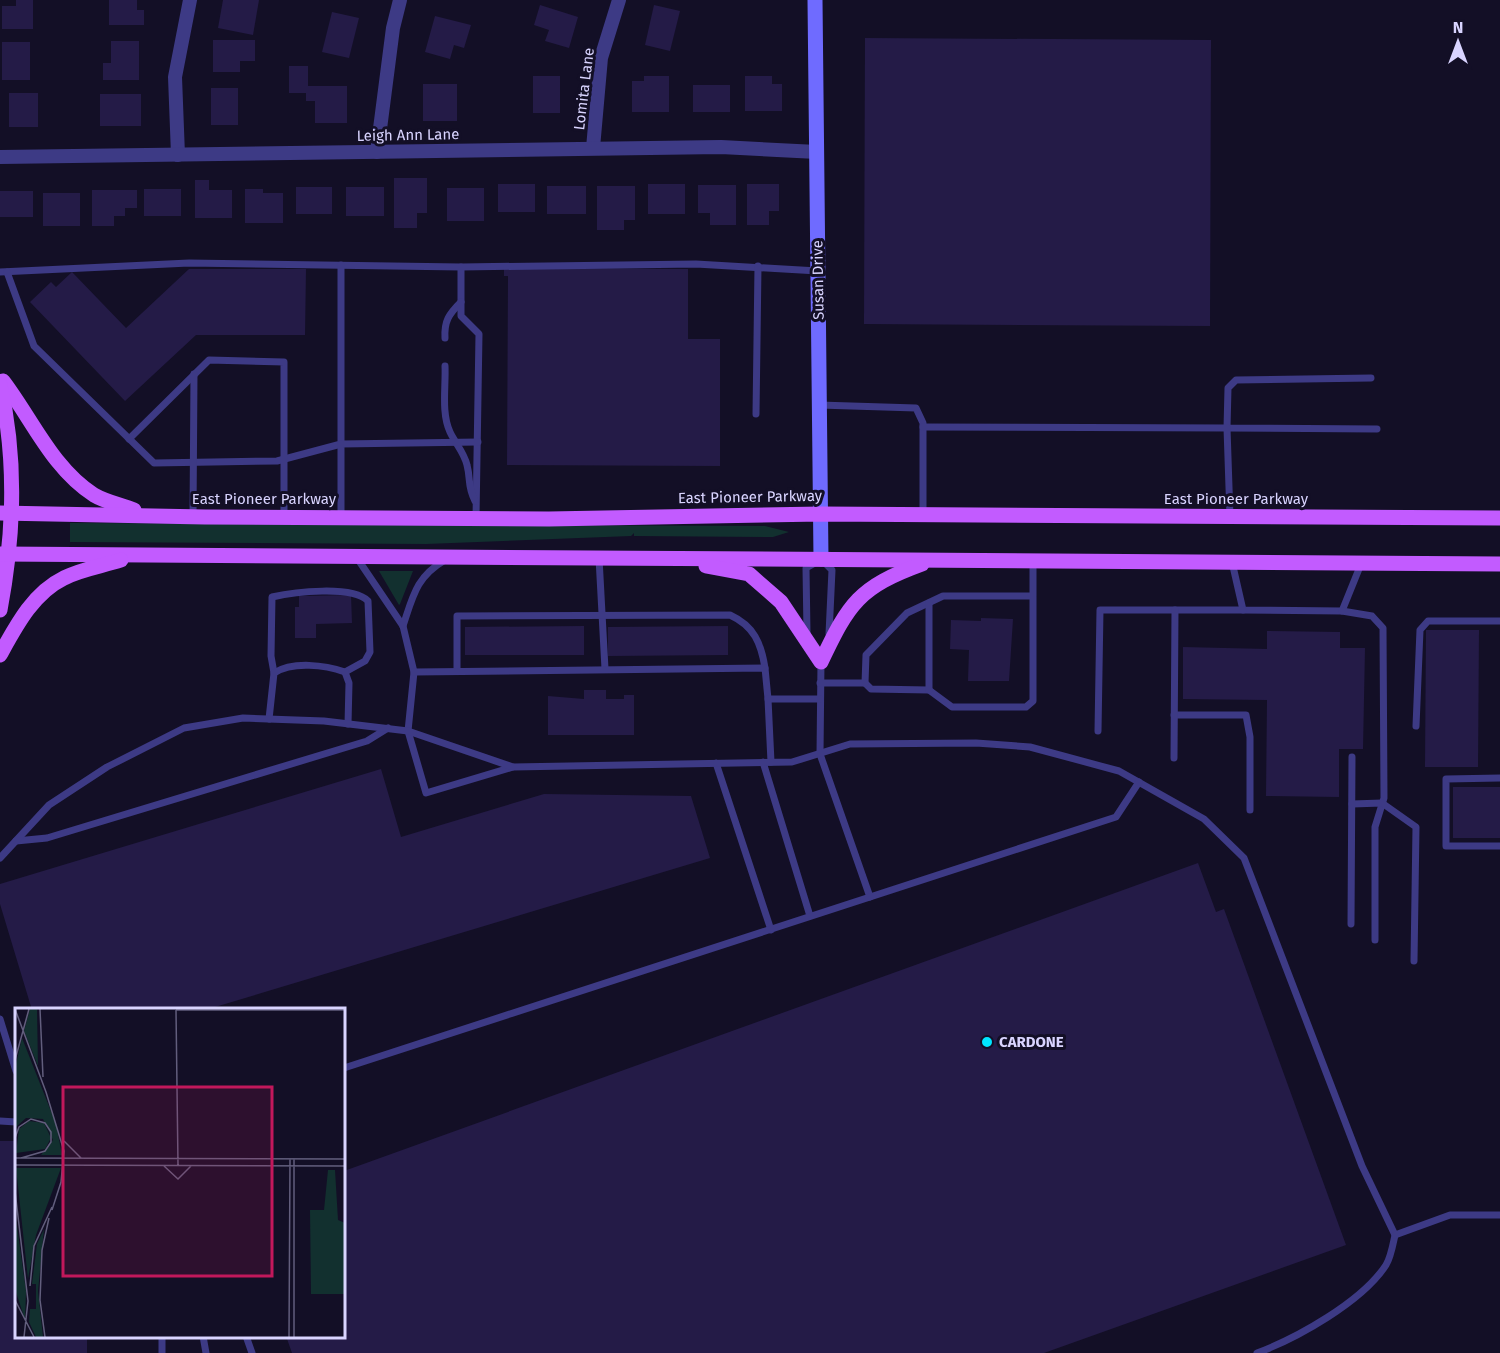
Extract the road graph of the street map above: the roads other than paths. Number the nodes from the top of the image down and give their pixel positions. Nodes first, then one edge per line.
1 (190, 0) edge
2 (400, 0) edge
3 (619, 0) edge
4 (815, 0) edge
5 (593, 148) junction
6 (377, 152) junction
7 (817, 152) junction
8 (178, 155) junction
9 (0, 157) edge
10 (341, 265) junction
11 (758, 266) junction
12 (461, 267) junction
13 (818, 271) junction
14 (4, 272) edge
15 (461, 302) junction
16 (445, 338) dead end
17 (445, 366) dead end
18 (194, 374) junction
19 (0, 377) edge
20 (1371, 378) dead end
21 (0, 385) edge
22 (819, 405) junction
23 (756, 414) dead end
24 (922, 427) junction
25 (1227, 428) junction
26 (1377, 429) dead end
27 (129, 439) junction
28 (455, 442) junction
29 (478, 442) junction
30 (341, 444) junction
31 (283, 459) junction
32 (195, 463) junction
33 (477, 503) junction
34 (5, 513) edge
35 (821, 514) junction
36 (923, 514) junction
37 (148, 515) junction
38 (193, 517) junction
39 (1230, 517) junction
40 (284, 518) junction
41 (341, 518) junction
42 (476, 519) junction
43 (1500, 519) edge
44 (5, 554) edge
45 (135, 556) junction
46 (599, 557) junction
47 (357, 558) junction
48 (448, 558) junction
49 (665, 558) junction
50 (821, 559) junction
51 (933, 560) junction
52 (1033, 560) junction
53 (1232, 562) junction
54 (1361, 564) junction
55 (1500, 564) edge
56 (1033, 596) junction
57 (929, 603) junction
58 (0, 609) edge
59 (1175, 610) junction
60 (1243, 610) junction
61 (1342, 611) junction
62 (603, 615) junction
63 (1500, 621) edge
64 (403, 626) junction
65 (0, 655) edge
66 (822, 662) junction
67 (765, 668) junction
68 (605, 669) junction
69 (456, 671) junction
70 (345, 672) junction
71 (414, 672) junction
72 (274, 674) junction
73 (820, 683) junction
74 (865, 683) junction
75 (929, 690) junction
76 (768, 699) junction
77 (820, 699) junction
78 (1174, 715) junction
79 (269, 719) junction
80 (348, 724) junction
81 (1416, 726) dead end
82 (388, 728) junction
83 (408, 731) junction
84 (1098, 731) dead end
85 (820, 754) junction
86 (1352, 757) dead end
87 (1174, 758) dead end
88 (767, 762) junction
89 (716, 763) junction
90 (513, 767) junction
91 (1500, 778) edge
92 (1139, 783) junction
93 (1382, 803) junction
94 (1352, 804) junction
95 (1251, 810) dead end
96 (16, 841) junction
97 (1500, 846) edge
98 (0, 858) edge
99 (870, 897) junction
100 (810, 916) junction
101 (1351, 924) dead end
102 (771, 930) junction
103 (1376, 940) dead end
104 (1414, 961) dead end
105 (0, 1019) edge
106 (15, 1068) edge
107 (345, 1068) edge
108 (0, 1121) edge
109 (15, 1122) edge
110 (1500, 1215) edge
111 (1395, 1235) junction
112 (203, 1338) edge
113 (247, 1338) edge
114 (206, 1353) edge
115 (252, 1353) edge
116 (1257, 1353) edge

1 - 8 street
2 - 6 street
3 - 5 street, Lomita Lane
4 - 7 street, Susan Drive
5 - 6 street, Leigh Ann Lane
5 - 7 street, Leigh Ann Lane
6 - 8 street, Leigh Ann Lane
7 - 13 street, Susan Drive
8 - 9 street, Leigh Ann Lane
10 - 12 lane
10 - 14 lane
10 - 30 lane
11 - 12 lane
11 - 13 lane
11 - 23 lane
12 - 15 lane
13 - 22 street, Susan Drive
14 - 27 lane
15 - 16 lane
15 - 29 lane
17 - 28 lane
18 - 27 lane
18 - 31 lane
18 - 32 lane
19 - 37 main road
20 - 25 lane
21 - 34 main road
22 - 24 lane
22 - 35 street, Susan Drive
24 - 25 lane
24 - 36 lane
25 - 26 lane
25 - 39 lane
27 - 32 lane
28 - 29 lane
28 - 30 lane
28 - 33 lane
29 - 33 lane
30 - 31 lane
30 - 41 lane
31 - 32 lane
31 - 40 lane
32 - 38 lane
33 - 42 lane
34 - 37 main road, East Pioneer Parkway
34 - 44 main road
35 - 36 main road, East Pioneer Parkway
35 - 42 main road, East Pioneer Parkway
35 - 50 street, Susan Drive
36 - 39 main road, East Pioneer Parkway
37 - 38 main road, East Pioneer Parkway
38 - 40 main road, East Pioneer Parkway
39 - 43 main road, East Pioneer Parkway
40 - 41 main road, East Pioneer Parkway
41 - 42 main road, East Pioneer Parkway
44 - 45 main road
44 - 58 main road
45 - 47 main road
45 - 65 main road
46 - 48 main road
46 - 49 main road
46 - 62 lane
47 - 48 main road
47 - 64 lane
48 - 64 lane
49 - 50 main road
49 - 66 main road
50 - 51 main road
50 - 66 lane
50 - 66 lane
51 - 52 main road
51 - 66 main road
52 - 53 main road
52 - 56 lane
53 - 54 main road
53 - 60 lane
54 - 55 main road
54 - 61 lane
56 - 57 lane
56 - 75 lane
57 - 74 lane
57 - 75 lane
59 - 60 lane
59 - 78 lane
59 - 84 lane
60 - 61 lane
61 - 93 lane
62 - 67 lane
62 - 68 lane
62 - 69 lane
63 - 81 lane
64 - 71 lane
66 - 73 lane
67 - 68 lane
67 - 76 lane
68 - 69 lane
69 - 71 lane
70 - 72 lane
70 - 72 lane
70 - 80 lane
71 - 83 lane
72 - 79 lane
73 - 74 lane
73 - 77 lane
74 - 75 lane
76 - 77 lane
76 - 88 lane
77 - 85 lane
78 - 87 lane
78 - 95 lane
79 - 80 lane
79 - 96 lane
80 - 82 lane
82 - 83 lane
82 - 96 lane
83 - 90 lane
83 - 90 lane
85 - 88 lane
85 - 92 lane
85 - 99 lane
86 - 94 lane
88 - 89 lane
88 - 100 lane
89 - 90 lane
89 - 102 lane
91 - 97 lane
92 - 99 lane
92 - 111 lane
93 - 94 lane
93 - 103 lane
93 - 104 lane
94 - 101 lane
96 - 98 lane
99 - 100 lane
100 - 102 lane
102 - 107 lane
105 - 106 lane
108 - 109 lane
110 - 111 lane
111 - 116 lane
112 - 114 lane
113 - 115 lane

